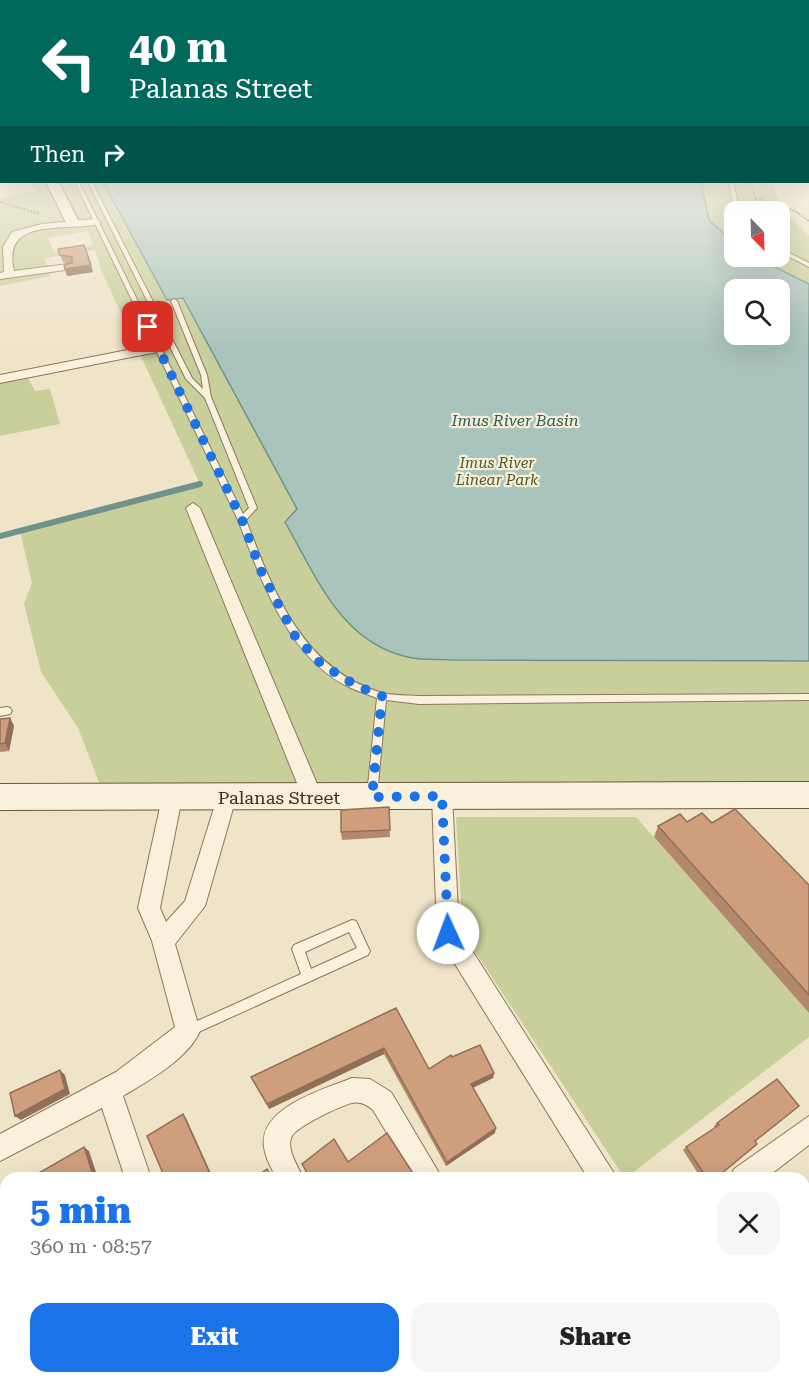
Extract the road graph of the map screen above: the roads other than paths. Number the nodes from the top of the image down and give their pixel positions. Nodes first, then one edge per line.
1 (70, 217) edge
2 (94, 217) edge
3 (108, 217) edge
4 (72, 222) dead end
5 (96, 222) junction
6 (790, 255) edge
7 (809, 265) edge
8 (68, 267) edge
9 (5, 275) edge
10 (174, 301) dead end
11 (158, 348) junction
12 (0, 379) edge
13 (208, 397) junction
14 (193, 508) dead end
15 (242, 520) junction
16 (382, 696) junction
17 (809, 697) edge
18 (809, 795) edge
19 (442, 796) junction
20 (0, 797) edge
21 (372, 797) junction
22 (172, 798) junction
23 (226, 798) junction
24 (313, 798) junction
25 (163, 941) junction
26 (308, 976) junction
27 (188, 1031) junction
28 (108, 1089) junction
29 (809, 1129) edge
30 (0, 1148) edge
31 (136, 1172) edge
32 (287, 1172) edge
33 (425, 1172) edge
34 (600, 1172) edge
35 (755, 1172) edge

1 - 4 main road
2 - 5 lane
3 - 13 lane
5 - 9 street
5 - 11 lane
6 - 7 lane
8 - 9 street
10 - 13 lane
11 - 12 street
11 - 15 lane
13 - 15 lane
14 - 24 street
15 - 16 lane
16 - 17 lane
16 - 21 lane
18 - 19 main road, Palanas Street
19 - 21 main road, Palanas Street
19 - 34 street
20 - 22 main road, Palanas Street
21 - 24 main road, Palanas Street
22 - 23 main road, Palanas Street
22 - 25 street
23 - 24 main road, Palanas Street
23 - 25 street
25 - 27 street
26 - 26 lane
26 - 27 lane
27 - 28 street
28 - 30 street
28 - 31 street
29 - 35 street
32 - 33 street

